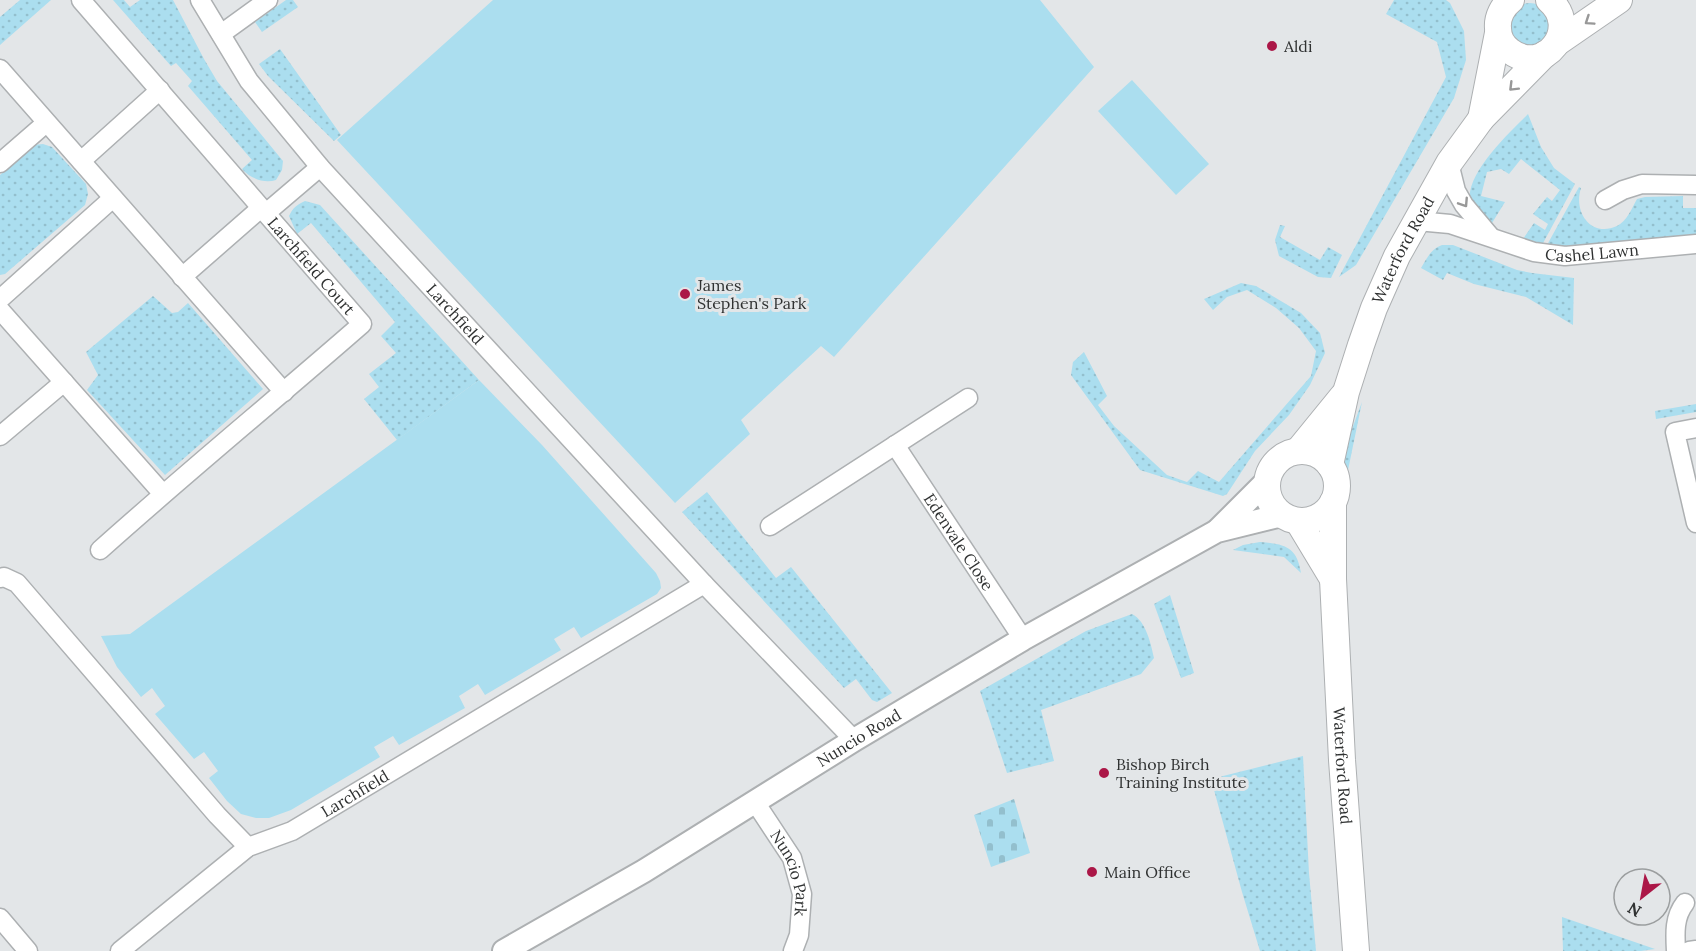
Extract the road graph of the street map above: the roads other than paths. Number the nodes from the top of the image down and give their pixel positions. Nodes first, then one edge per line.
1 (81, 0) edge
2 (200, 0) edge
3 (268, 0) edge
4 (1549, 0) edge
5 (1619, 0) edge
6 (1500, 12) edge
7 (221, 34) junction
8 (1552, 48) junction
9 (0, 69) edge
10 (160, 90) junction
11 (1481, 119) junction
12 (46, 123) junction
13 (81, 161) junction
14 (0, 163) edge
15 (1449, 163) junction
16 (320, 167) junction
17 (1696, 185) edge
18 (113, 198) junction
19 (1605, 200) dead end
20 (264, 210) junction
21 (1417, 221) junction
22 (1490, 236) junction
23 (1696, 244) edge
24 (182, 276) junction
25 (0, 299) edge
26 (0, 310) edge
27 (64, 382) junction
28 (284, 392) junction
29 (1346, 392) junction
30 (969, 398) dead end
31 (1696, 428) edge
32 (0, 436) edge
33 (896, 445) junction
34 (1298, 451) junction
35 (1330, 465) junction
36 (1267, 481) junction
37 (163, 494) junction
38 (1333, 502) junction
39 (1290, 518) junction
40 (1696, 523) edge
41 (771, 526) dead end
42 (1217, 531) junction
43 (100, 550) dead end
44 (0, 578) edge
45 (1333, 579) junction
46 (704, 584) junction
47 (1023, 639) junction
48 (854, 740) junction
49 (754, 802) junction
50 (248, 847) junction
51 (1685, 903) dead end
52 (0, 918) edge
53 (1696, 950) edge
54 (28, 951) edge
55 (120, 951) edge
56 (504, 951) edge
57 (793, 951) edge
58 (1356, 951) edge
59 (1676, 951) edge
60 (1689, 951) edge

1 - 10 street, Larchfield Court
2 - 7 street, Larchfield
3 - 7 street
4 - 8 main road
5 -> 8 main road, Waterford Road
6 - 8 main road
6 - 11 main road, Waterford Road
7 - 16 street, Larchfield
8 -> 11 main road, Waterford Road
9 - 12 street
10 - 13 street
10 - 20 street, Larchfield Court
11 - 15 main road, Waterford Road
12 - 13 street
12 - 14 street
13 - 18 street
15 - 21 main road, Waterford Road
15 -> 22 street
16 - 20 street, Larchfield Court
16 - 46 street, Larchfield
17 - 19 street
18 - 24 street
18 - 25 street
20 - 24 street, Larchfield Court
20 - 28 street, Larchfield Court
21 - 22 street, Cashel Lawn
21 - 29 main road, Waterford Road
22 - 23 street, Cashel Lawn
24 - 28 street
26 - 27 street
27 - 32 street
27 - 37 street
28 - 37 street, Larchfield Court
29 - 34 main road, Waterford Road
29 - 35 main road, Waterford Road
30 - 33 street
31 - 40 street
33 - 41 street
33 - 47 street, Edenvale Close
34 - 35 main road
34 - 36 main road
35 - 38 main road
36 - 39 main road
36 - 42 street, Nuncio Road
37 - 43 street, Larchfield Court
38 - 39 main road
38 - 45 main road, Waterford Road
39 - 42 street, Nuncio Road
39 - 45 main road, Waterford Road
42 - 47 street, Nuncio Road
44 - 50 street
45 - 58 main road, Waterford Road
46 - 48 street, Larchfield
46 - 50 street, Larchfield
47 - 48 street, Nuncio Road
48 - 49 street, Nuncio Road
49 - 56 street, Nuncio Road
49 - 57 street, Nuncio Park
50 - 55 street, Larchfield
51 - 59 street
52 - 54 street
53 - 60 street

